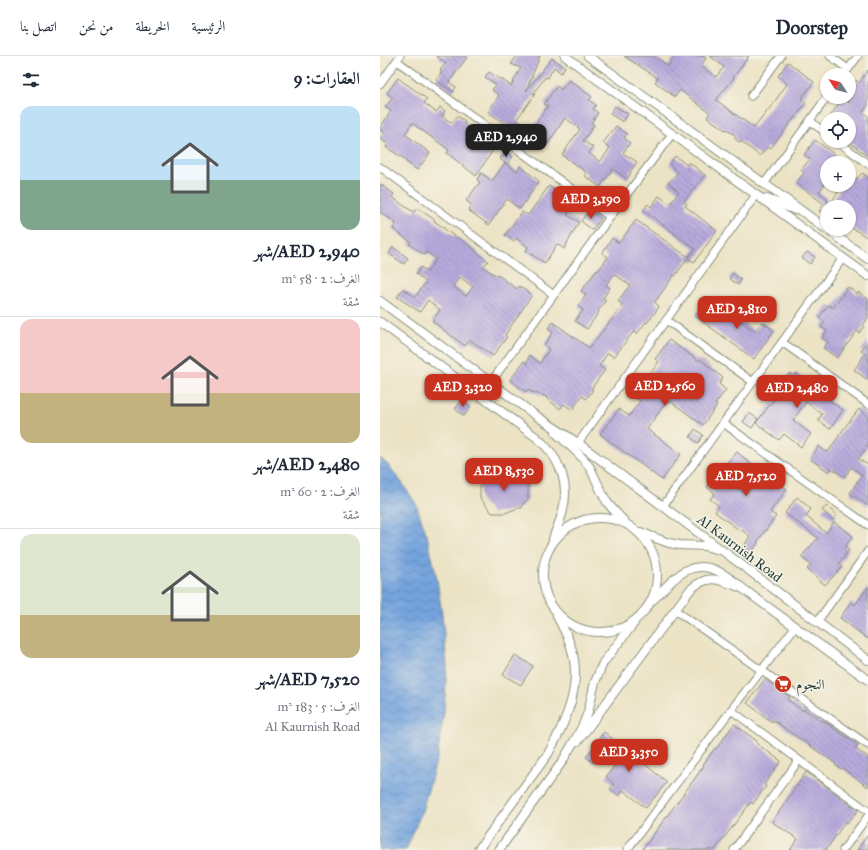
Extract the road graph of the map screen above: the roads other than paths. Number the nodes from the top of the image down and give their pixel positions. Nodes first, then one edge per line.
1 (565, 56) edge
2 (588, 56) edge
3 (782, 56) edge
4 (830, 56) edge
5 (858, 56) edge
6 (398, 58) edge
7 (842, 68) edge
8 (849, 68) edge
9 (380, 84) edge
10 (751, 96) dead end
11 (822, 104) edge
12 (810, 121) junction
13 (820, 129) edge
14 (672, 134) junction
15 (846, 148) edge
16 (868, 164) edge
17 (380, 167) edge
18 (764, 184) junction
19 (756, 195) junction
20 (807, 215) junction
21 (610, 217) junction
22 (843, 258) junction
23 (868, 259) edge
24 (868, 276) edge
25 (554, 295) junction
26 (380, 301) edge
27 (666, 320) junction
28 (380, 322) edge
29 (782, 342) junction
30 (491, 382) junction
31 (753, 382) junction
32 (868, 404) edge
33 (535, 415) junction
34 (723, 424) junction
35 (578, 443) junction
36 (663, 506) junction
37 (626, 523) junction
38 (868, 525) edge
39 (637, 530) junction
40 (551, 546) junction
41 (868, 551) edge
42 (727, 554) junction
43 (742, 588) junction
44 (650, 604) junction
45 (553, 608) junction
46 (676, 610) junction
47 (637, 620) junction
48 (817, 622) junction
49 (795, 627) junction
50 (868, 660) edge
51 (761, 670) junction
52 (868, 680) edge
53 (731, 710) junction
54 (868, 744) edge
55 (799, 760) junction
56 (562, 762) junction
57 (868, 811) edge
58 (868, 816) edge
59 (478, 850) edge
60 (499, 850) edge
61 (627, 850) edge
62 (734, 850) edge
63 (843, 850) edge

1 - 14 street
2 - 18 street
3 - 10 street
4 - 7 street
5 - 8 street
6 - 9 street
6 - 21 street
11 - 12 street
12 - 13 street
12 - 18 street
14 - 19 street
14 - 21 street
15 - 16 street
17 - 25 street
18 - 20 street
19 - 20 street
19 - 22 street
19 - 27 street
20 - 23 street
21 - 25 street
22 - 24 street
22 - 29 street
25 - 30 street
26 - 30 street
27 - 31 street
27 - 35 street
28 - 40 street
29 - 31 street
29 - 32 street
30 - 33 street
31 - 34 street
33 - 35 street, Al Kaurnish Road
33 - 37 street
34 - 36 street
34 - 38 street
35 - 36 street, Al Kaurnish Road
36 - 42 street, Al Kaurnish Road
37 - 39 street
37 - 40 street
39 - 42 street
39 - 44 street
40 - 45 street
41 - 48 street
42 - 48 street, Al Kaurnish Road
43 - 44 street
43 - 46 street
43 - 49 street
44 - 47 street
45 - 47 street
45 - 59 street
46 - 51 street
46 - 56 street
47 - 56 street
48 - 50 street, Al Kaurnish Road
49 - 51 street
49 - 52 street
51 - 53 street
51 - 54 street
53 - 55 street
53 - 61 street
55 - 57 street
55 - 62 street
56 - 60 street
58 - 63 street

